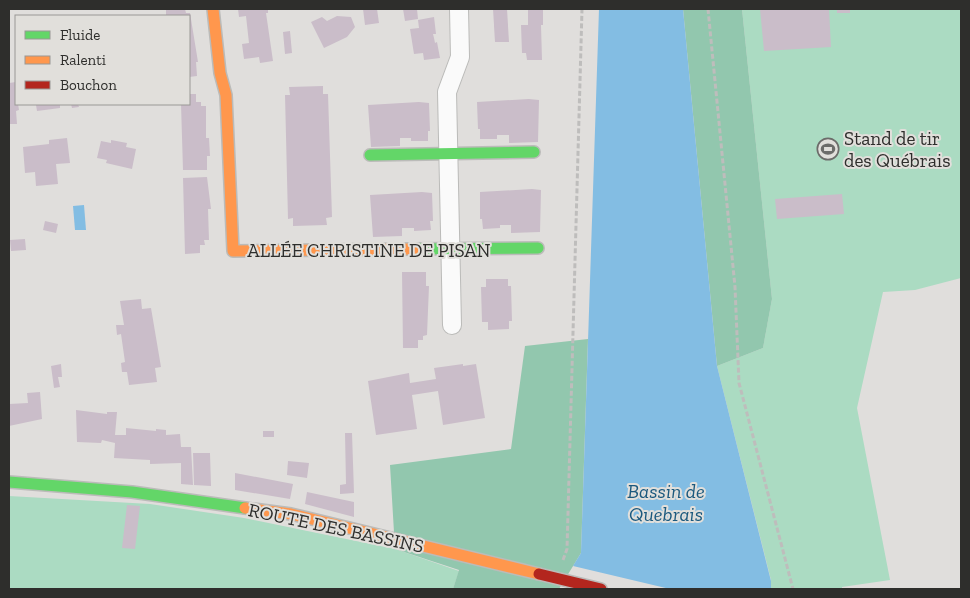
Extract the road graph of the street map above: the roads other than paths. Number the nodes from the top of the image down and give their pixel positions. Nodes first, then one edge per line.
1 (213, 9) edge
2 (460, 9) edge
3 (534, 152) dead end
4 (448, 154) junction
5 (370, 155) dead end
6 (538, 248) dead end
7 (450, 249) junction
8 (452, 325) dead end
9 (9, 482) edge
10 (601, 589) edge

1 - 7 street, ALLÉE CHRISTINE DE PISAN
2 - 4 street
3 - 4 street
4 - 5 street
4 - 7 street
6 - 7 street, ALLÉE CHRISTINE DE PISAN
7 - 8 street
9 - 10 street, ROUTE DES BASSINS

